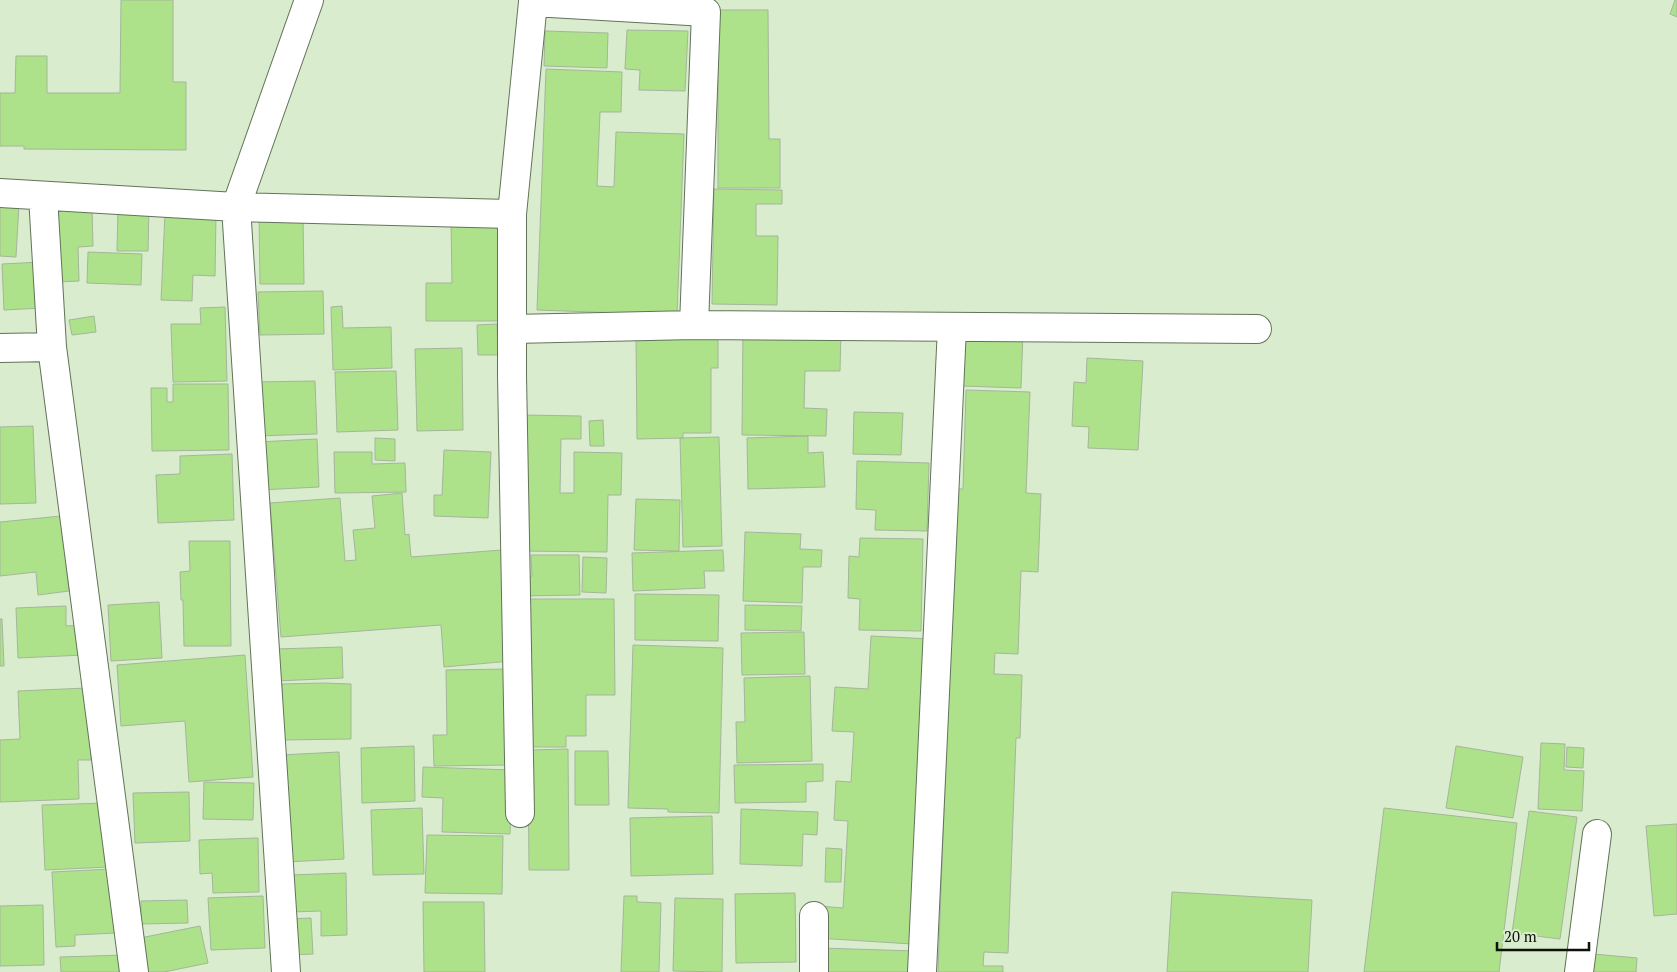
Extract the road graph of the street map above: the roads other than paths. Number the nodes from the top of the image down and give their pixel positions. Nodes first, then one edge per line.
1 (309, 0) edge
2 (534, 1) edge
3 (0, 193) edge
4 (43, 196) junction
5 (236, 207) junction
6 (512, 214) junction
7 (694, 325) junction
8 (952, 327) junction
9 (513, 329) junction
10 (1257, 329) dead end
11 (52, 347) junction
12 (0, 348) edge
13 (520, 813) dead end
14 (1597, 834) dead end
15 (814, 916) dead end
16 (134, 972) edge
17 (286, 972) edge
18 (814, 972) edge
19 (922, 972) edge
20 (1579, 972) edge

1 - 5 street
2 - 6 street
2 - 7 street
3 - 4 street
4 - 5 street
4 - 11 street
5 - 6 street
5 - 17 street
6 - 9 street
7 - 8 street
7 - 9 street
8 - 10 street
8 - 19 street
9 - 13 street
11 - 12 street
11 - 16 street
14 - 20 street
15 - 18 street

